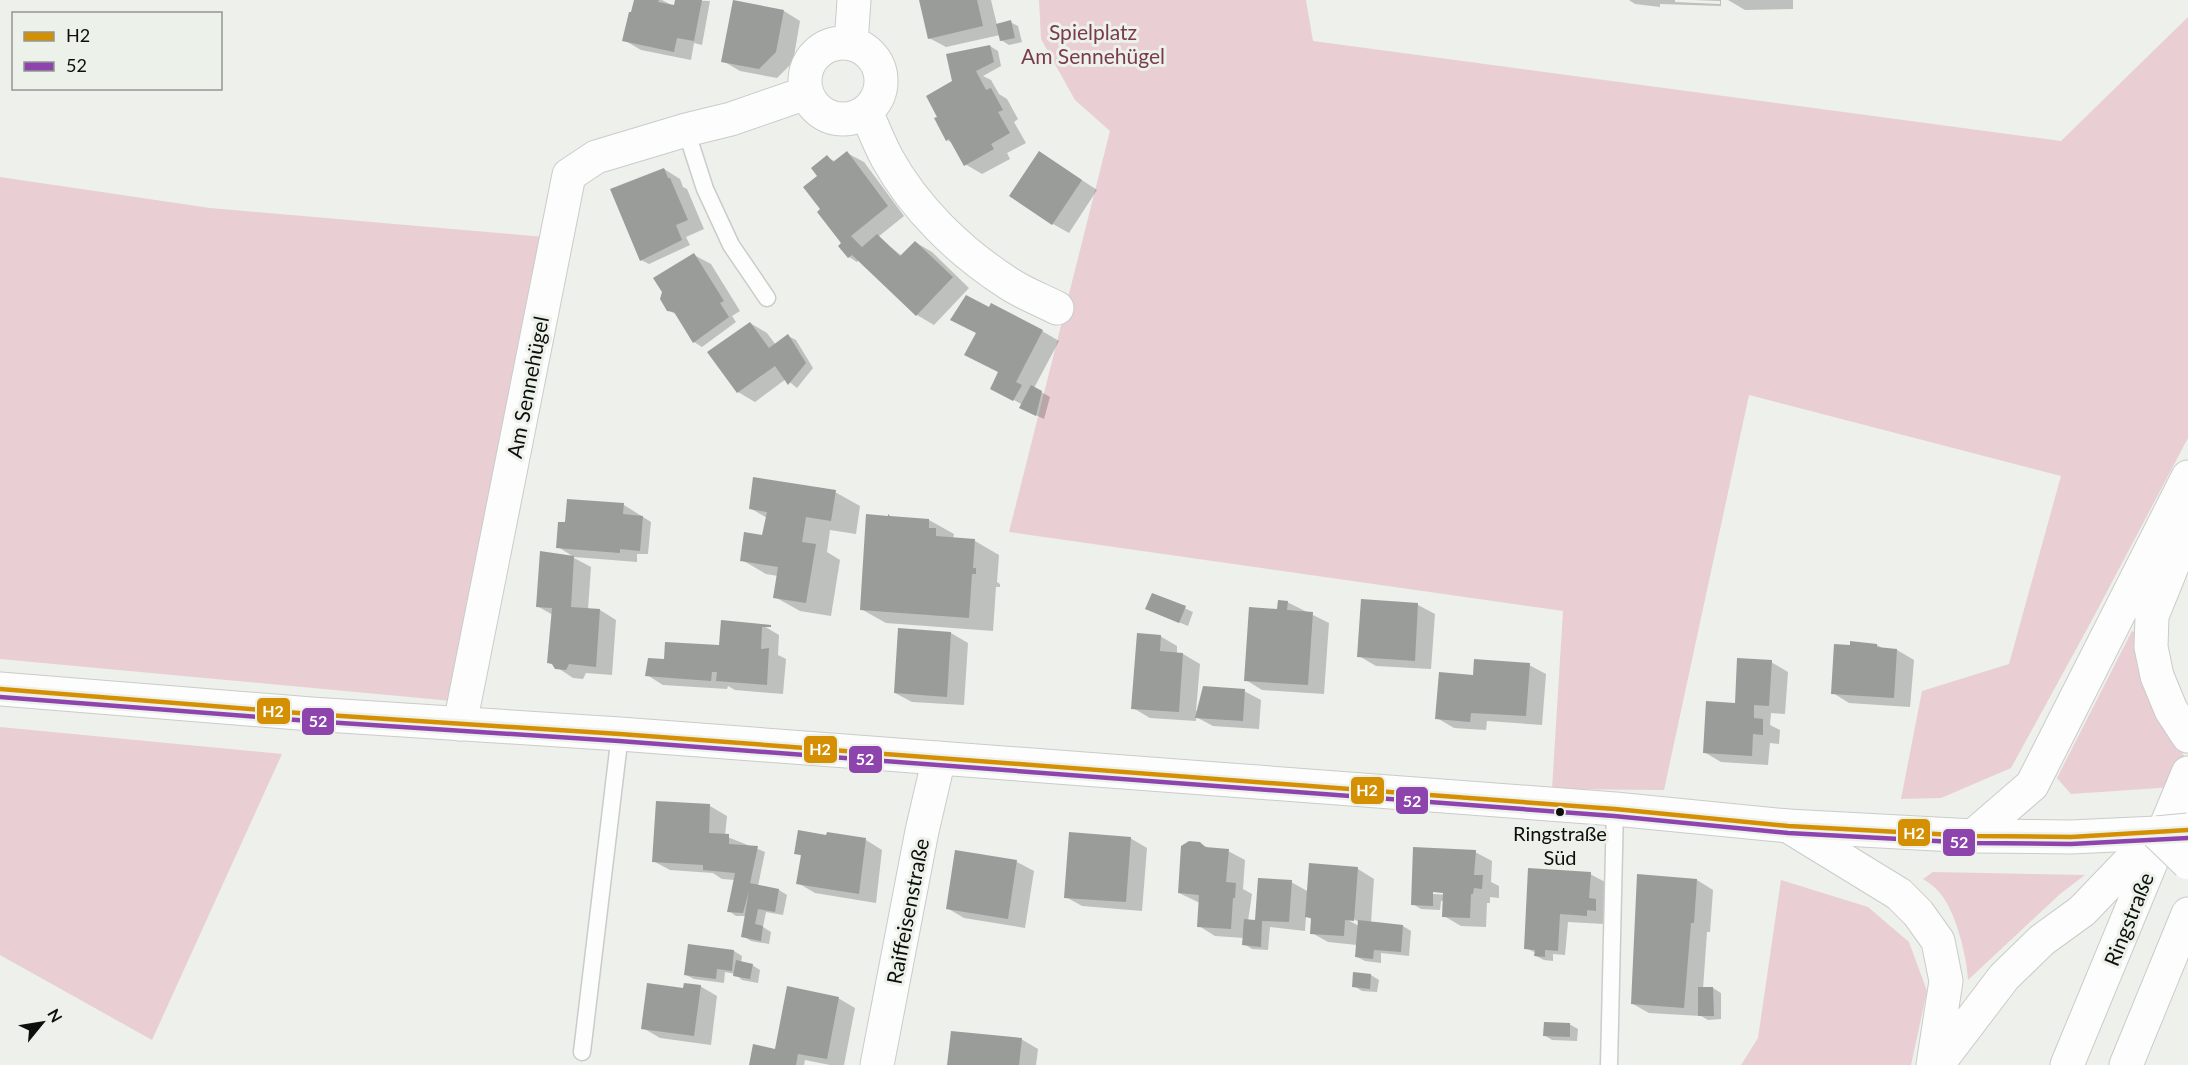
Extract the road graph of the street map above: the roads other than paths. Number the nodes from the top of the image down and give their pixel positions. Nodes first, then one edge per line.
1 (854, 0) edge
2 (851, 44) junction
3 (806, 93) junction
4 (866, 112) junction
5 (686, 130) junction
6 (767, 298) dead end
7 (1057, 308) dead end
8 (2188, 477) edge
9 (2188, 527) edge
10 (0, 689) edge
11 (2180, 723) edge
12 (460, 724) junction
13 (620, 734) junction
14 (939, 758) junction
15 (2188, 773) edge
16 (1615, 809) junction
17 (1788, 826) junction
18 (2172, 831) edge
19 (1973, 836) junction
20 (2188, 863) edge
21 (2188, 914) edge
22 (582, 1052) dead end
23 (877, 1065) edge
24 (1609, 1065) edge
25 (1935, 1065) edge
26 (2067, 1065) edge
27 (2126, 1065) edge

1 - 2 main road
2 - 3 main road
2 - 4 main road
3 - 4 main road
3 - 5 main road, Am Sennehügel
4 - 7 main road
5 - 6 lane
5 - 12 main road, Am Sennehügel
8 - 19 main road
9 - 11 main road
10 - 12 main road
12 - 13 main road
13 - 14 main road
13 - 22 lane
14 - 16 main road
14 - 23 main road, Raiffeisenstraße
15 - 26 main road, Ringstraße
16 - 17 main road
16 - 24 lane
17 - 19 main road
17 - 25 main road
18 - 19 main road
18 - 20 main road, bridge
18 - 25 main road
21 - 27 main road

